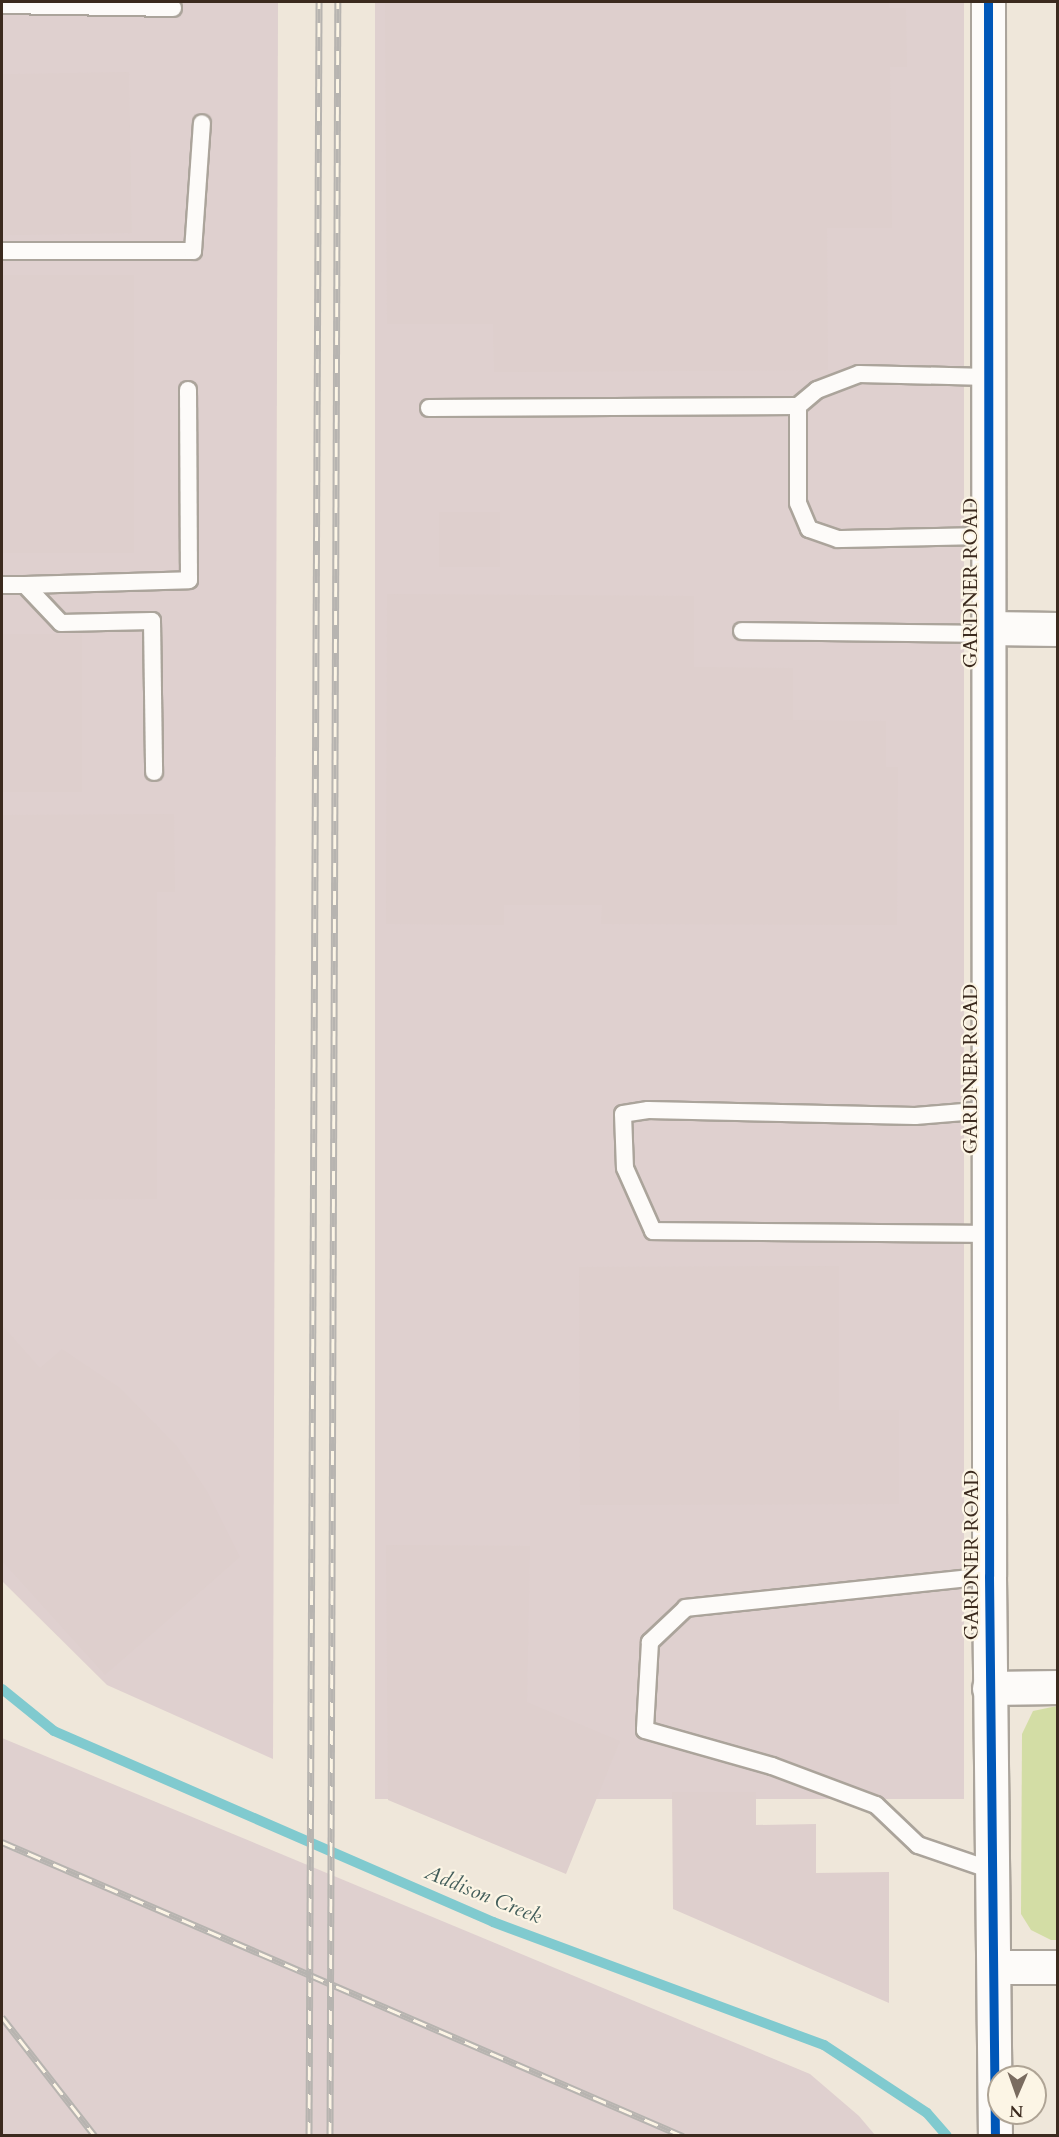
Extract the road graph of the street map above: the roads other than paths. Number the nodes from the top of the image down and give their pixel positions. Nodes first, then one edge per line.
1 (988, 2) edge
2 (2, 5) edge
3 (173, 8) dead end
4 (202, 123) dead end
5 (2, 251) edge
6 (988, 377) junction
7 (188, 390) dead end
8 (798, 406) junction
9 (429, 408) dead end
10 (987, 536) junction
11 (2, 585) edge
12 (25, 585) junction
13 (1058, 629) edge
14 (742, 631) dead end
15 (988, 631) junction
16 (154, 772) dead end
17 (988, 1110) junction
18 (989, 1234) junction
19 (989, 1576) junction
20 (989, 1688) junction
21 (1058, 1688) edge
22 (994, 1871) junction
23 (1058, 1966) edge
24 (995, 1967) junction
25 (995, 2065) edge

1 - 6 street, GARDNER ROAD
2 - 3 lane
4 - 5 lane
6 - 8 lane
6 - 10 street, GARDNER ROAD
7 - 12 lane
8 - 9 lane
8 - 10 lane
10 - 15 street, GARDNER ROAD
11 - 12 lane
12 - 16 lane
13 - 15 street
14 - 15 lane
15 - 17 street, GARDNER ROAD
17 - 18 street, GARDNER ROAD
17 - 18 lane
18 - 19 street, GARDNER ROAD
19 - 20 street, GARDNER ROAD
19 - 22 lane
20 - 21 street
20 - 22 street, GARDNER ROAD
22 - 24 street, GARDNER ROAD
23 - 24 street
24 - 25 street, GARDNER ROAD

